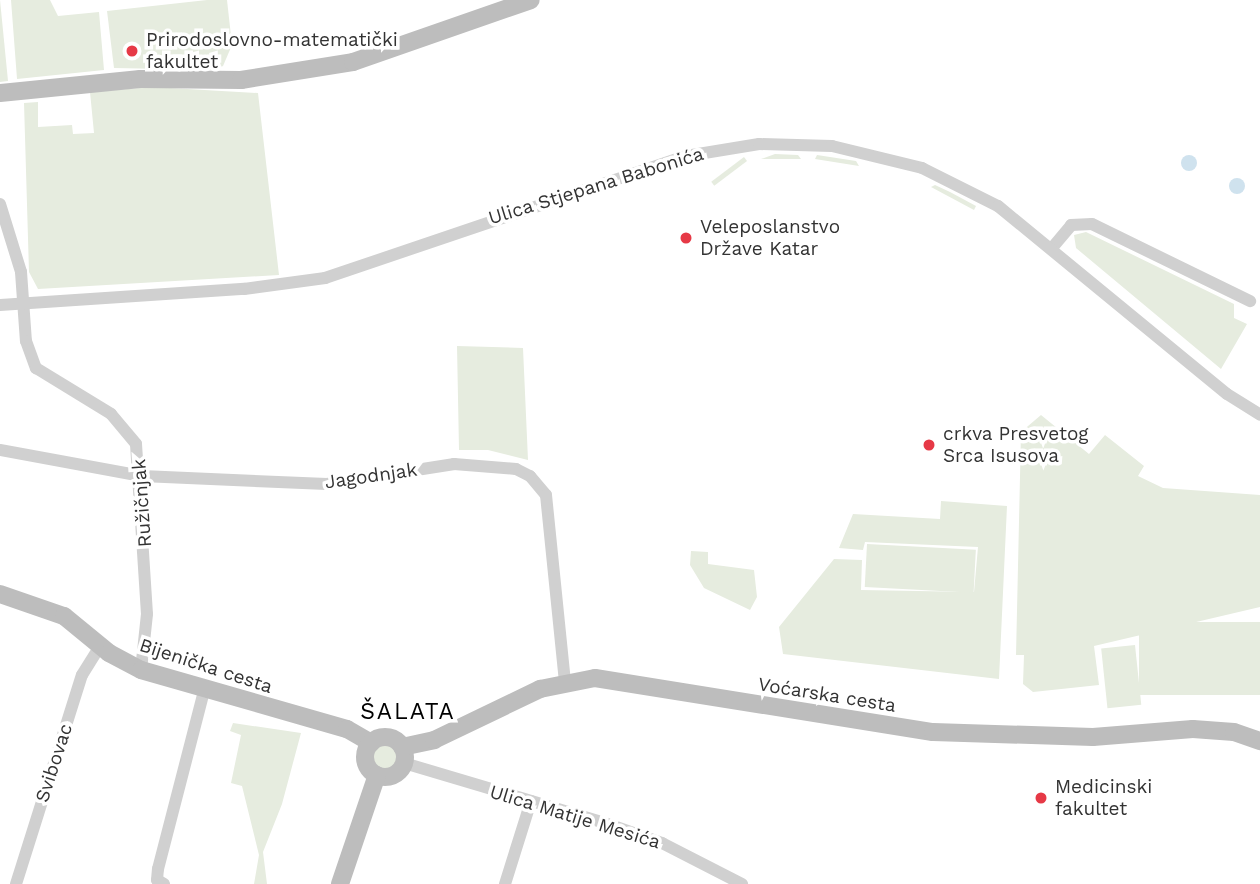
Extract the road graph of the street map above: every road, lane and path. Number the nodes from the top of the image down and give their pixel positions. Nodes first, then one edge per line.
1 (531, 0) edge
2 (0, 93) edge
3 (0, 204) edge
4 (1052, 248) junction
5 (1250, 301) dead end
6 (0, 304) edge
7 (25, 305) junction
8 (1260, 415) edge
9 (0, 450) edge
10 (142, 477) junction
11 (0, 594) edge
12 (100, 646) junction
13 (141, 670) junction
14 (565, 682) junction
15 (204, 691) junction
16 (1260, 741) edge
17 (370, 743) junction
18 (403, 755) junction
19 (377, 775) junction
20 (531, 801) junction
21 (738, 883) edge
22 (16, 884) edge
23 (164, 884) edge
24 (340, 884) edge
25 (505, 884) edge

1 - 2 main road
3 - 7 street, Ružičnjak
4 - 5 street
4 - 7 street, Ulica Stjepana Babonića
4 - 8 street, Ulica Stjepana Babonića
6 - 7 street
7 - 10 street, Ružičnjak
9 - 10 street, Jagodnjak
10 - 13 street, Ružičnjak
10 - 14 street, Jagodnjak
11 - 12 main road, Bijenička cesta
12 - 13 main road, Bijenička cesta
12 - 22 street, Svibovac
13 - 15 main road, Bijenička cesta
14 - 16 main road, Voćarska cesta
14 - 18 main road, Voćarska cesta
15 - 17 main road, Bijenička cesta
15 - 23 street
17 - 18 main road
17 - 19 main road
18 - 19 main road
18 - 20 street, Ulica Matije Mesića
19 - 24 main road
20 - 21 street, Ulica Matije Mesića
20 - 25 street

